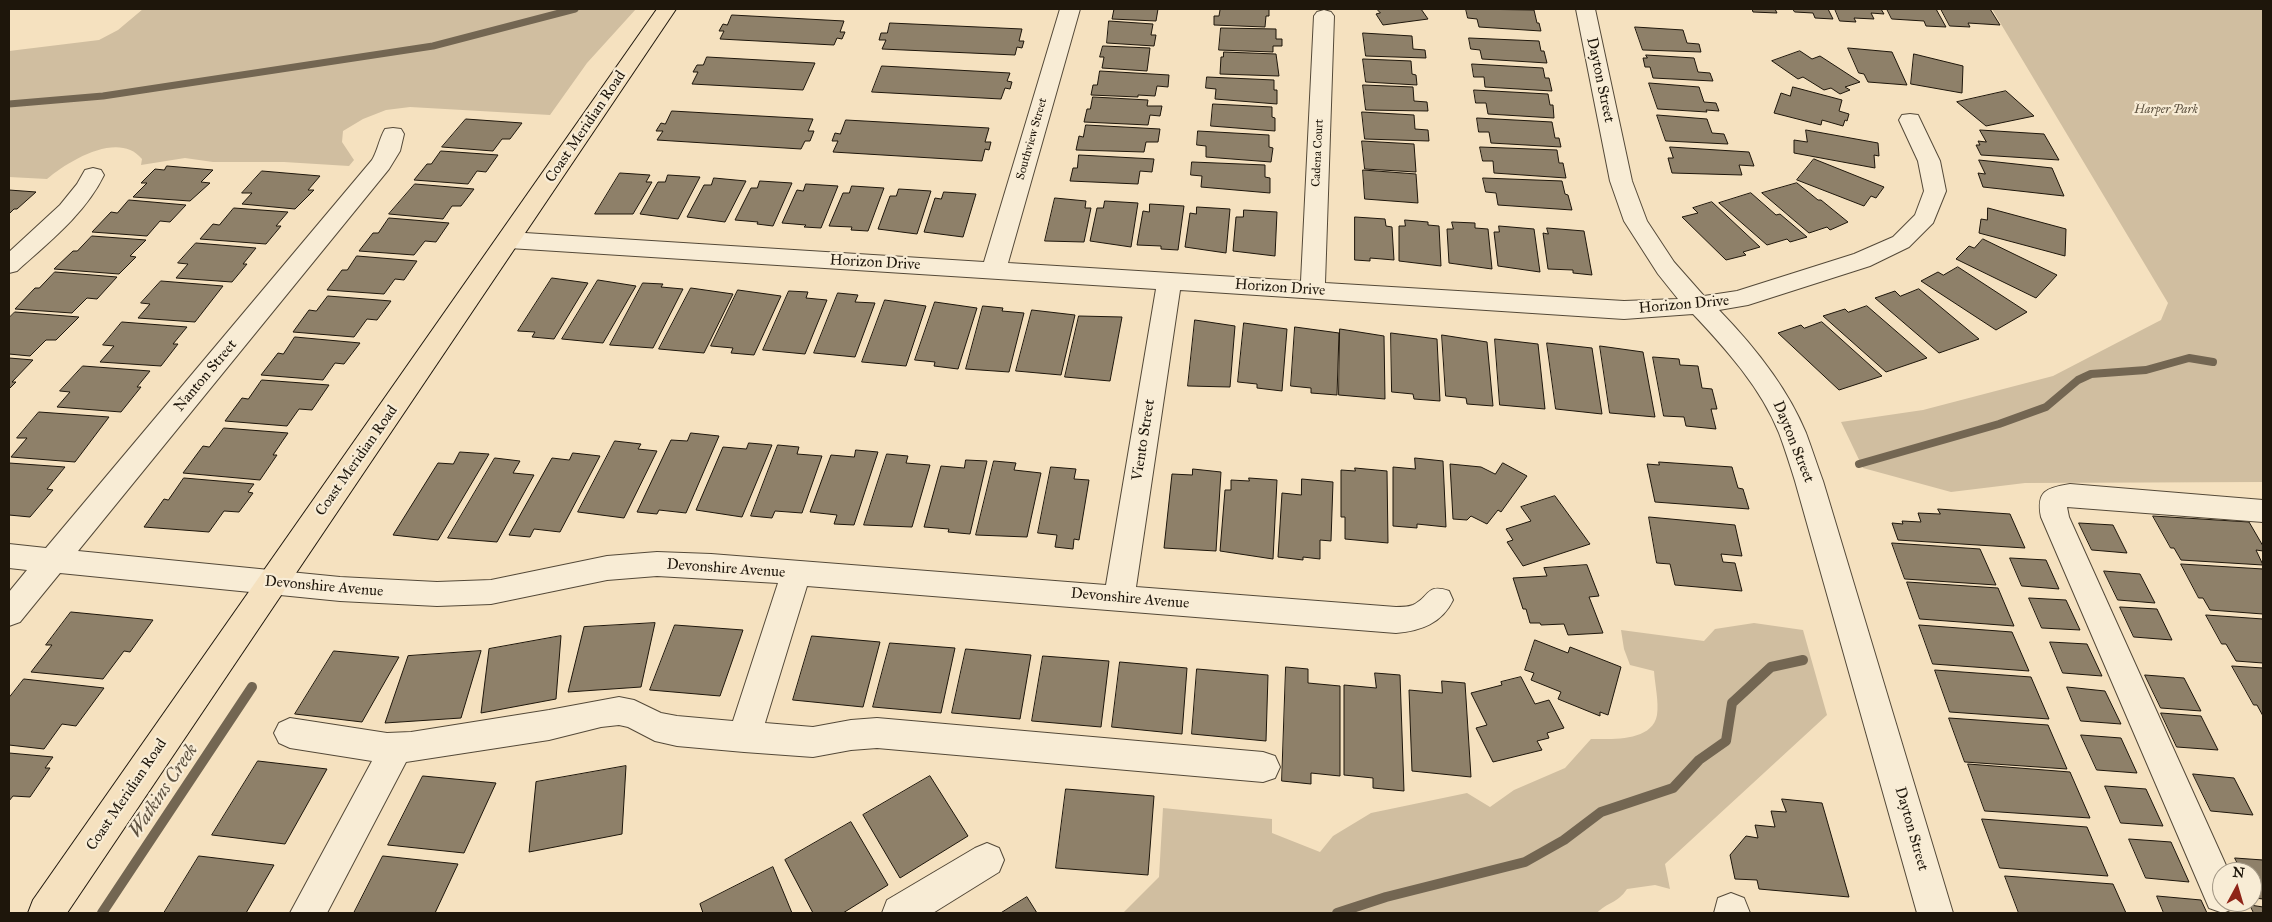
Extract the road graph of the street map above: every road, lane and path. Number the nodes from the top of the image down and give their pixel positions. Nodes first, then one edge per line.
1 (666, 9) edge
2 (1070, 9) edge
3 (1585, 9) edge
4 (1324, 16) dead end
5 (1910, 120) dead end
6 (393, 134) dead end
7 (93, 175) dead end
8 (509, 240) junction
9 (9, 265) edge
10 (994, 270) junction
11 (1169, 281) junction
12 (1313, 290) junction
13 (1701, 305) junction
14 (2263, 511) edge
15 (9, 556) edge
16 (52, 560) junction
17 (796, 573) junction
18 (273, 583) junction
19 (1119, 598) junction
20 (1438, 600) dead end
21 (9, 613) edge
22 (290, 733) dead end
23 (744, 737) junction
24 (396, 748) junction
25 (1263, 767) dead end
26 (986, 860) dead end
27 (2212, 874) edge
28 (46, 913) edge
29 (308, 913) edge
30 (900, 913) edge
31 (1936, 913) edge

1 - 8 main road, Coast Meridian Road
2 - 10 street, Southview Street
3 - 13 street, Dayton Street
4 - 12 street, Cadena Court
5 - 13 street, Horizon Drive
6 - 16 street, Nanton Street
7 - 9 street
8 - 10 street, Horizon Drive
8 - 18 main road, Coast Meridian Road
10 - 11 street, Horizon Drive
11 - 12 street, Horizon Drive
11 - 19 street, Viento Street
12 - 13 street, Horizon Drive
13 - 31 street, Dayton Street
14 - 27 street
15 - 16 street, Devonshire Avenue
16 - 18 street, Devonshire Avenue
16 - 21 street, Nanton Street
17 - 18 street, Devonshire Avenue
17 - 19 street, Devonshire Avenue
17 - 23 street
18 - 28 main road, Coast Meridian Road
19 - 20 street, Devonshire Avenue
22 - 24 street
23 - 24 street
23 - 25 street
24 - 29 street
26 - 30 street

